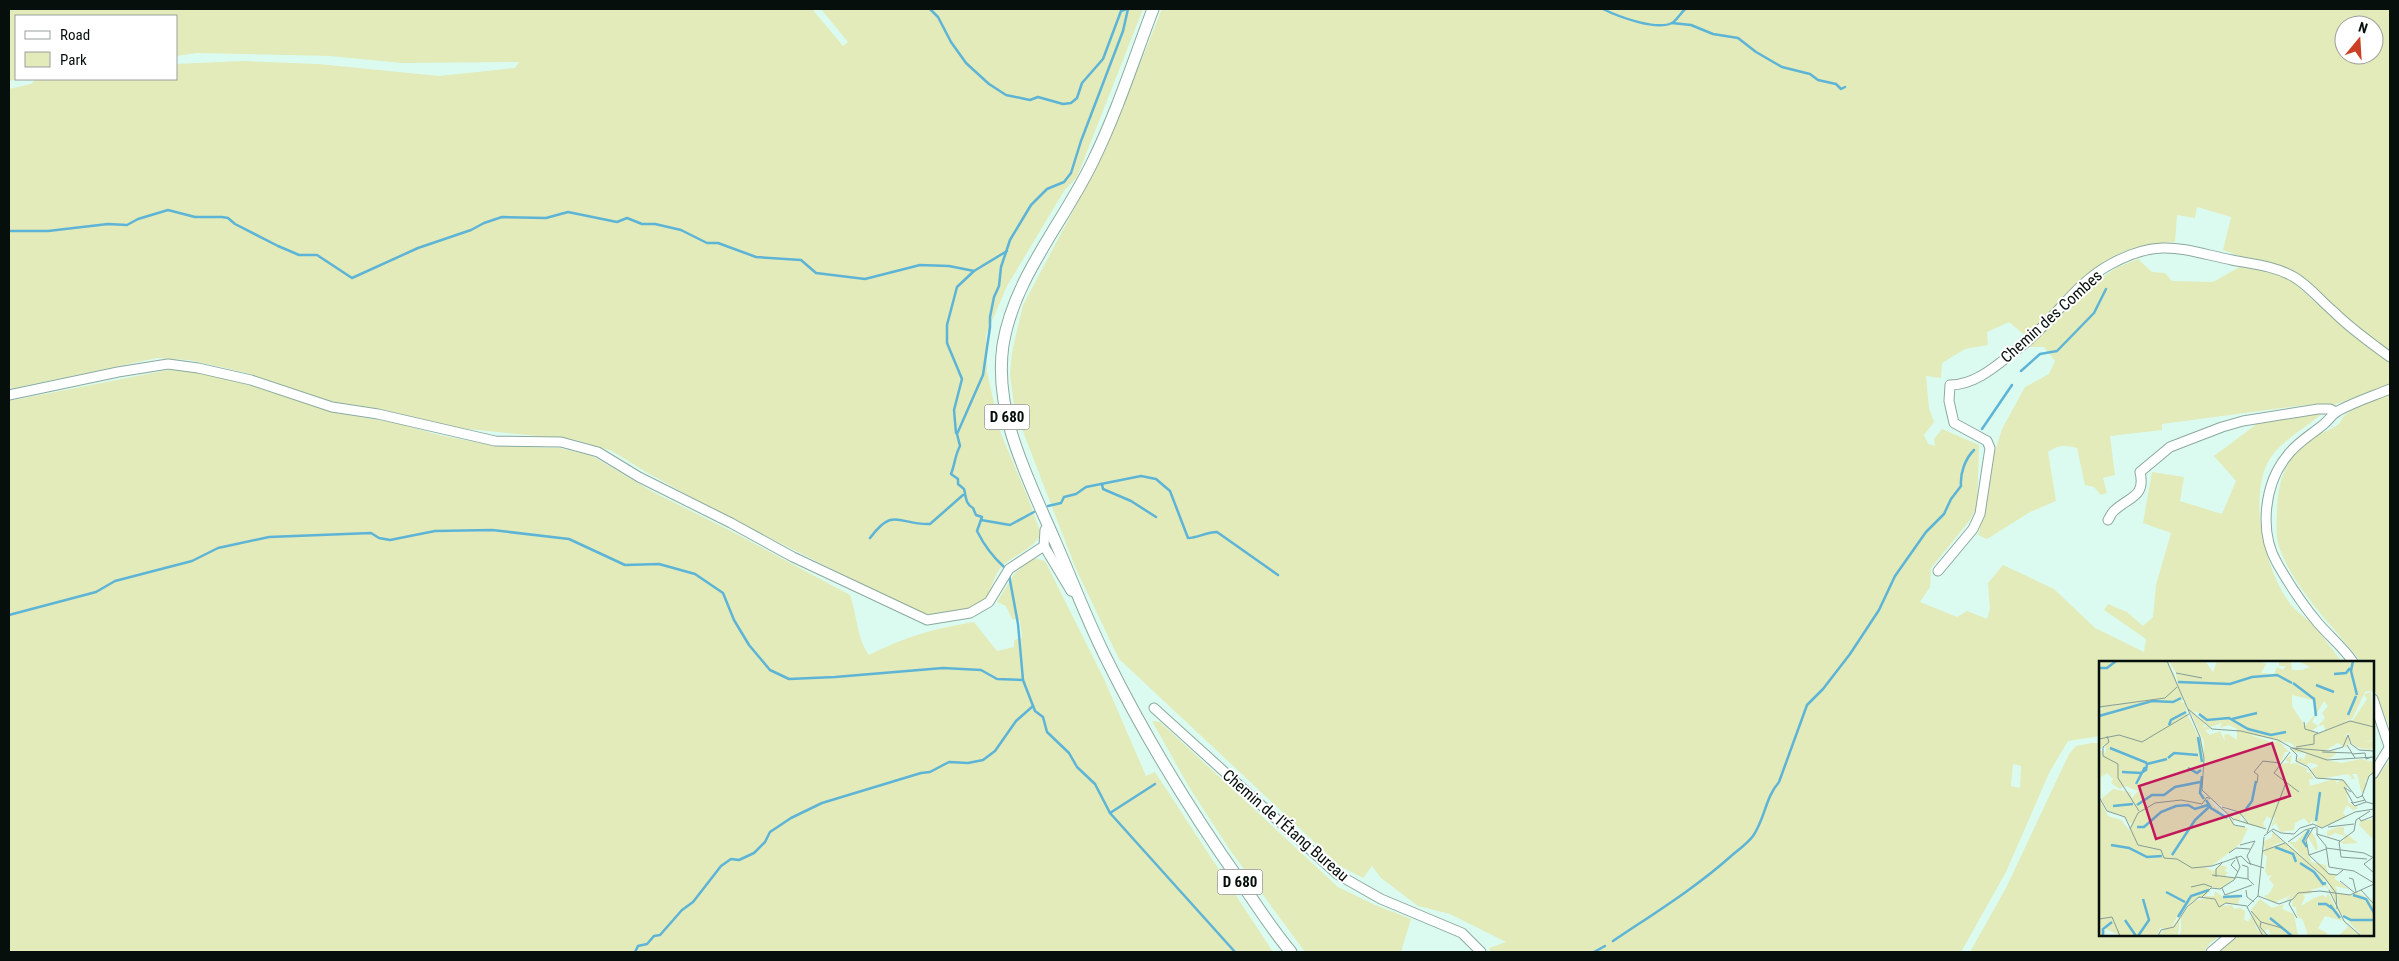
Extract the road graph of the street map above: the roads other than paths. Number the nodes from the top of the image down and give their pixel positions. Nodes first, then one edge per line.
1 (1153, 9) edge
2 (2390, 357) edge
3 (2390, 389) edge
4 (9, 395) edge
5 (2336, 412) junction
6 (2108, 520) dead end
7 (1048, 526) junction
8 (1044, 546) junction
9 (1938, 571) dead end
10 (1076, 593) junction
11 (2352, 661) edge
12 (2374, 702) edge
13 (1154, 708) dead end
14 (2390, 748) edge
15 (2374, 772) edge
16 (2230, 936) edge
17 (1289, 950) edge
18 (1481, 952) edge
19 (2211, 952) edge

1 - 7 main road, D 680
2 - 9 street, Chemin des Combes
3 - 5 street
4 - 8 street
5 - 6 street
5 - 11 street
7 - 8 street
7 - 10 main road, D 680
8 - 10 street
10 - 17 main road, D 680
12 - 14 street
13 - 18 street, Chemin de l'Étang Bureau
14 - 15 street
16 - 19 street

